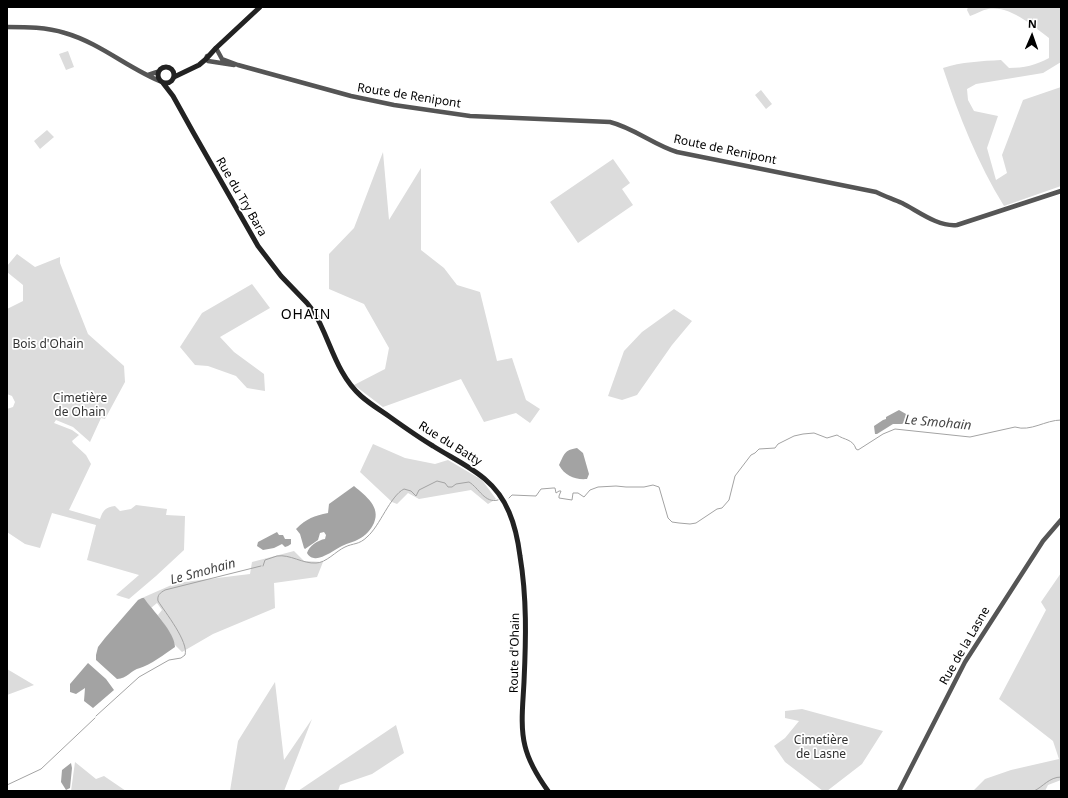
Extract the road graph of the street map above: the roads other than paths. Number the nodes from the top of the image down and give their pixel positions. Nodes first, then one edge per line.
1 (260, 7) edge
2 (7, 27) edge
3 (216, 48) junction
4 (207, 57) junction
5 (238, 65) junction
6 (173, 70) junction
7 (158, 72) junction
8 (148, 75) junction
9 (172, 79) junction
10 (162, 82) junction
11 (172, 96) junction
12 (1061, 191) edge
13 (357, 393) joint
14 (509, 511) joint
15 (1061, 520) edge
16 (548, 791) edge
17 (900, 791) edge

1 - 3 main road
2 - 8 street
3 - 4 main road
3 - 5 street, Route de Renipont
4 - 5 street, Route de Renipont
4 - 6 main road
4 - 9 main road
5 - 12 street, Route de Renipont
6 - 7 main road
6 - 9 main road
7 - 8 street
7 - 10 main road
8 - 10 street
9 - 10 main road
9 - 11 main road, Rue du Try Bara
10 - 11 main road, Rue du Try Bara
11 - 13 main road, Rue du Try Bara
13 - 14 main road, Rue du Batty
14 - 16 main road, Route d'Ohain
15 - 17 street, Rue de la Lasne

